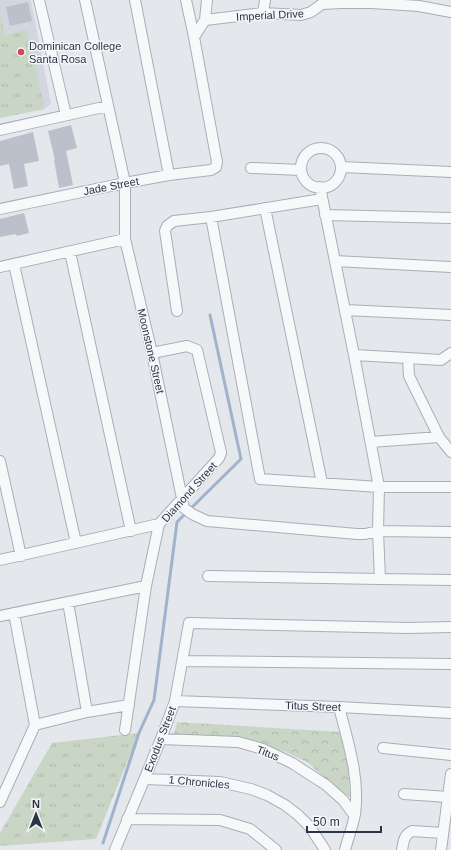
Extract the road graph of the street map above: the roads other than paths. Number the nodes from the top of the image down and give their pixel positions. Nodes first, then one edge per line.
1 (39, 0) edge
2 (85, 0) edge
3 (135, 0) edge
4 (186, 0) edge
5 (207, 0) edge
6 (265, 0) edge
7 (322, 2) edge
8 (451, 12) edge
9 (263, 14) junction
10 (205, 20) junction
11 (194, 37) junction
12 (108, 106) junction
13 (66, 115) junction
14 (0, 130) edge
15 (342, 167) junction
16 (251, 168) dead end
17 (301, 170) junction
18 (451, 172) edge
19 (169, 175) junction
20 (125, 183) junction
21 (320, 188) junction
22 (322, 199) junction
23 (265, 208) junction
24 (0, 210) edge
25 (325, 215) junction
26 (211, 217) junction
27 (451, 218) edge
28 (124, 239) junction
29 (70, 252) junction
30 (335, 261) junction
31 (14, 264) junction
32 (0, 267) edge
33 (451, 267) edge
34 (345, 310) junction
35 (177, 311) dead end
36 (451, 315) edge
37 (152, 353) junction
38 (451, 353) edge
39 (354, 355) junction
40 (408, 358) junction
41 (439, 437) junction
42 (371, 442) junction
43 (451, 452) edge
44 (0, 461) edge
45 (322, 483) junction
46 (379, 487) junction
47 (451, 487) edge
48 (182, 499) junction
49 (159, 524) junction
50 (131, 531) junction
51 (378, 531) junction
52 (451, 532) edge
53 (76, 543) junction
54 (21, 556) junction
55 (0, 560) edge
56 (208, 576) dead end
57 (380, 579) junction
58 (451, 580) edge
59 (146, 586) junction
60 (68, 602) junction
61 (14, 613) junction
62 (0, 616) edge
63 (451, 626) edge
64 (183, 661) junction
65 (451, 664) edge
66 (175, 701) junction
67 (129, 705) junction
68 (339, 707) junction
69 (87, 712) junction
70 (451, 713) edge
71 (35, 725) junction
72 (124, 730) dead end
73 (161, 739) junction
74 (383, 748) dead end
75 (451, 755) edge
76 (451, 774) edge
77 (144, 779) junction
78 (404, 794) dead end
79 (448, 797) junction
80 (0, 802) edge
81 (354, 815) junction
82 (127, 819) junction
83 (443, 833) junction
84 (115, 850) edge
85 (276, 850) edge
86 (325, 850) edge
87 (345, 850) edge
88 (402, 850) edge
89 (440, 850) edge

1 - 13 street
2 - 12 street, Moonstone Street
3 - 19 street
4 - 11 street
5 - 10 street
6 - 9 street
7 - 8 street, Imperial Drive
7 - 9 street, Imperial Drive
9 - 10 street, Imperial Drive
10 - 11 street
11 - 19 street, Jade Street
12 - 13 street
12 - 20 street, Moonstone Street
13 - 14 street
15 - 17 street
15 - 18 street
15 - 21 street
16 - 17 street
17 - 21 street
19 - 20 street, Jade Street
20 - 24 street, Jade Street
20 - 28 street, Moonstone Street
21 - 22 street
22 - 23 street
22 - 25 street
23 - 26 street
23 - 45 street
25 - 27 street
25 - 30 street
26 - 35 street
26 - 45 street
28 - 29 street
28 - 37 street, Moonstone Street
29 - 31 street
29 - 50 street
30 - 33 street
30 - 34 street
31 - 32 street
31 - 53 street
34 - 36 street
34 - 39 street
37 - 48 street, Moonstone Street
37 - 48 street, Diamond Street
38 - 40 street
39 - 40 street
39 - 42 street
40 - 41 street
41 - 42 street
41 - 43 street
42 - 46 street
44 - 54 street
45 - 46 street
46 - 47 street
46 - 51 street
48 - 49 street, Diamond Street
48 - 51 street, Moonstone Street
49 - 50 street
49 - 59 street, Diamond Street
50 - 53 street
51 - 52 street, Moonstone Street
51 - 57 street
53 - 54 street
54 - 55 street
56 - 57 street
57 - 58 street
59 - 60 street
59 - 67 street, Diamond Street
60 - 61 street
60 - 69 street
61 - 62 street
61 - 71 street
63 - 64 street, Exodus Street
64 - 65 street
64 - 66 street, Exodus Street
66 - 68 street, Titus Street
66 - 73 street, Exodus Street
67 - 69 street
67 - 72 street, Diamond Street
68 - 70 street, Titus Street
68 - 81 street
69 - 71 street
71 - 80 street
73 - 77 street, Exodus Street
73 - 81 street, Titus
74 - 75 street
76 - 79 street
77 - 82 street, Exodus Street
77 - 86 street, 1 Chronicles
78 - 79 street
79 - 83 street
81 - 87 street
82 - 84 street, Exodus Street
82 - 85 street
83 - 88 street
83 - 89 street

